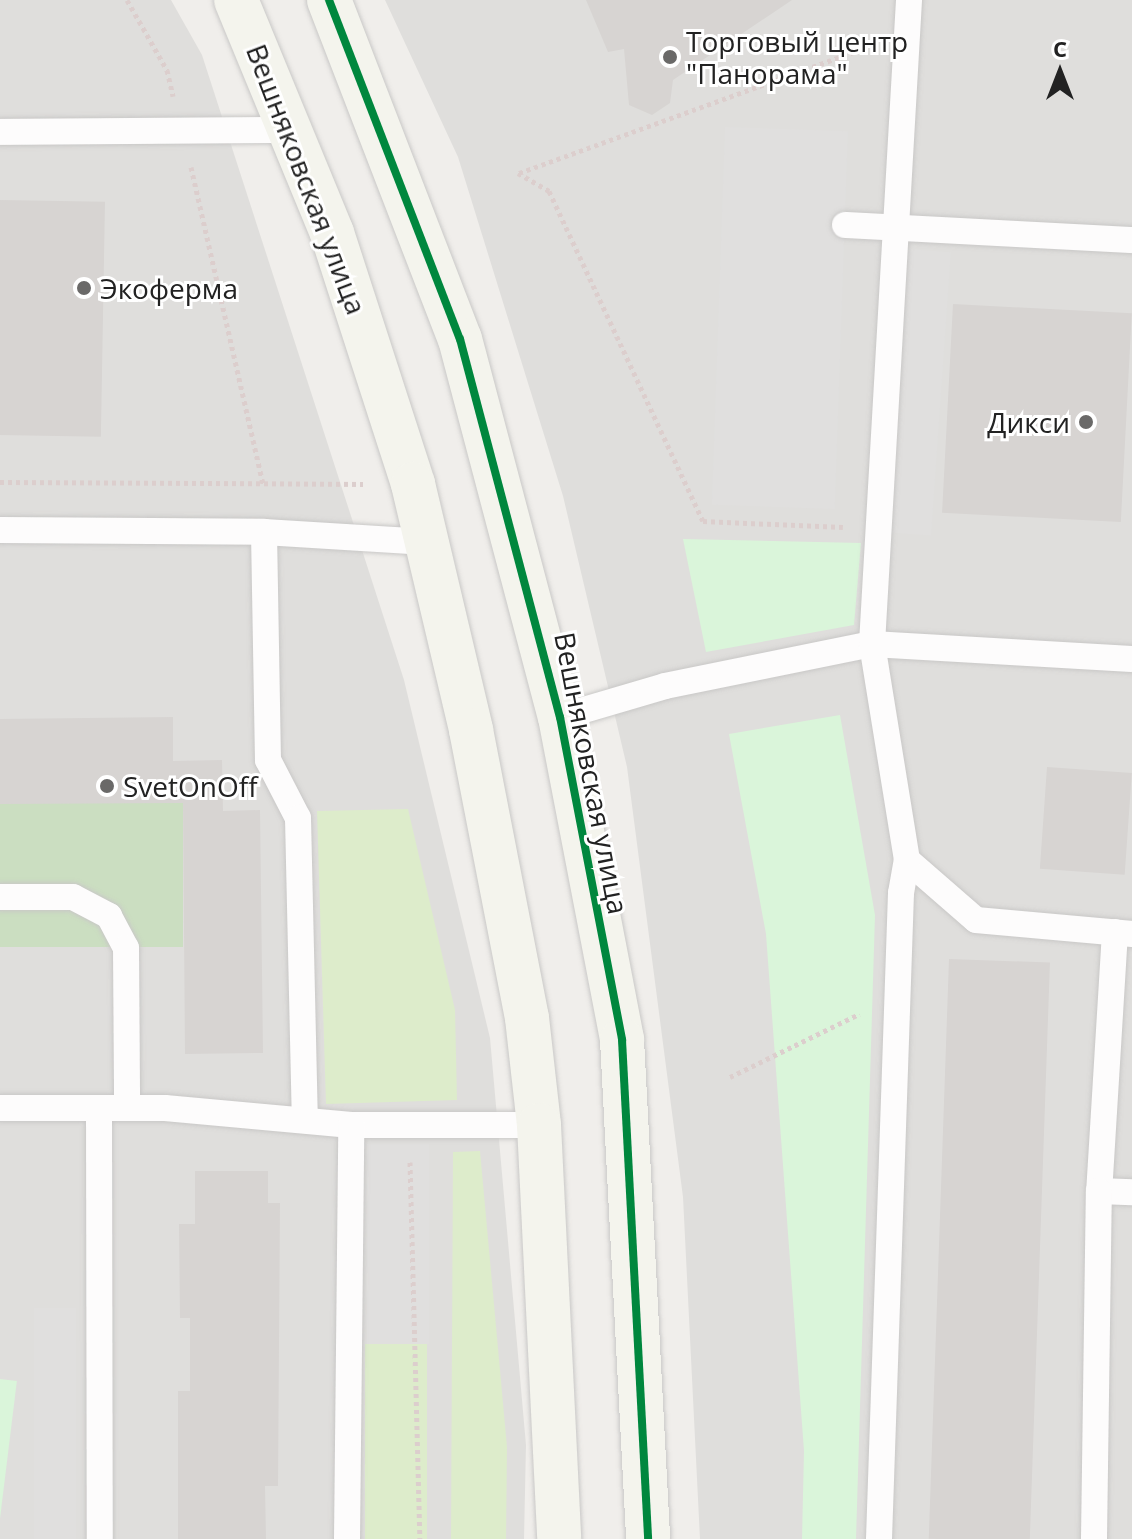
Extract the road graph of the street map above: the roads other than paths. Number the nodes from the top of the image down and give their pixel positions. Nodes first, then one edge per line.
1 (236, 0) edge
2 (329, 0) edge
3 (909, 0) edge
4 (293, 130) junction
5 (0, 132) edge
6 (845, 225) dead end
7 (897, 227) junction
8 (1132, 240) edge
9 (0, 530) edge
10 (264, 532) junction
11 (427, 542) junction
12 (872, 644) junction
13 (1132, 659) edge
14 (560, 717) junction
15 (907, 860) junction
16 (0, 897) edge
17 (1124, 933) edge
18 (0, 1108) edge
19 (99, 1108) junction
20 (127, 1108) junction
21 (305, 1120) junction
22 (351, 1125) junction
23 (539, 1125) junction
24 (1099, 1191) junction
25 (1132, 1192) edge
26 (100, 1539) edge
27 (347, 1539) edge
28 (559, 1539) edge
29 (648, 1539) edge
30 (879, 1539) edge
31 (1094, 1539) edge

1 - 4 main road, Вешняковская улица
2 - 14 main road, Вешняковская улица
3 - 7 lane
4 - 5 lane
4 - 11 main road, Вешняковская улица
6 - 7 lane
7 - 8 lane
7 - 12 lane
9 - 10 lane
10 - 11 lane
10 - 21 lane
11 - 23 main road, Вешняковская улица
12 - 13 lane
12 - 14 lane
12 - 15 lane
14 - 29 main road, Вешняковская улица
15 - 17 lane
15 - 30 lane
16 - 20 lane
17 - 24 lane
18 - 19 lane
19 - 20 lane
19 - 26 lane
20 - 21 lane
21 - 22 lane
22 - 23 lane
22 - 27 lane
23 - 28 main road, Вешняковская улица
24 - 25 lane
24 - 31 lane

